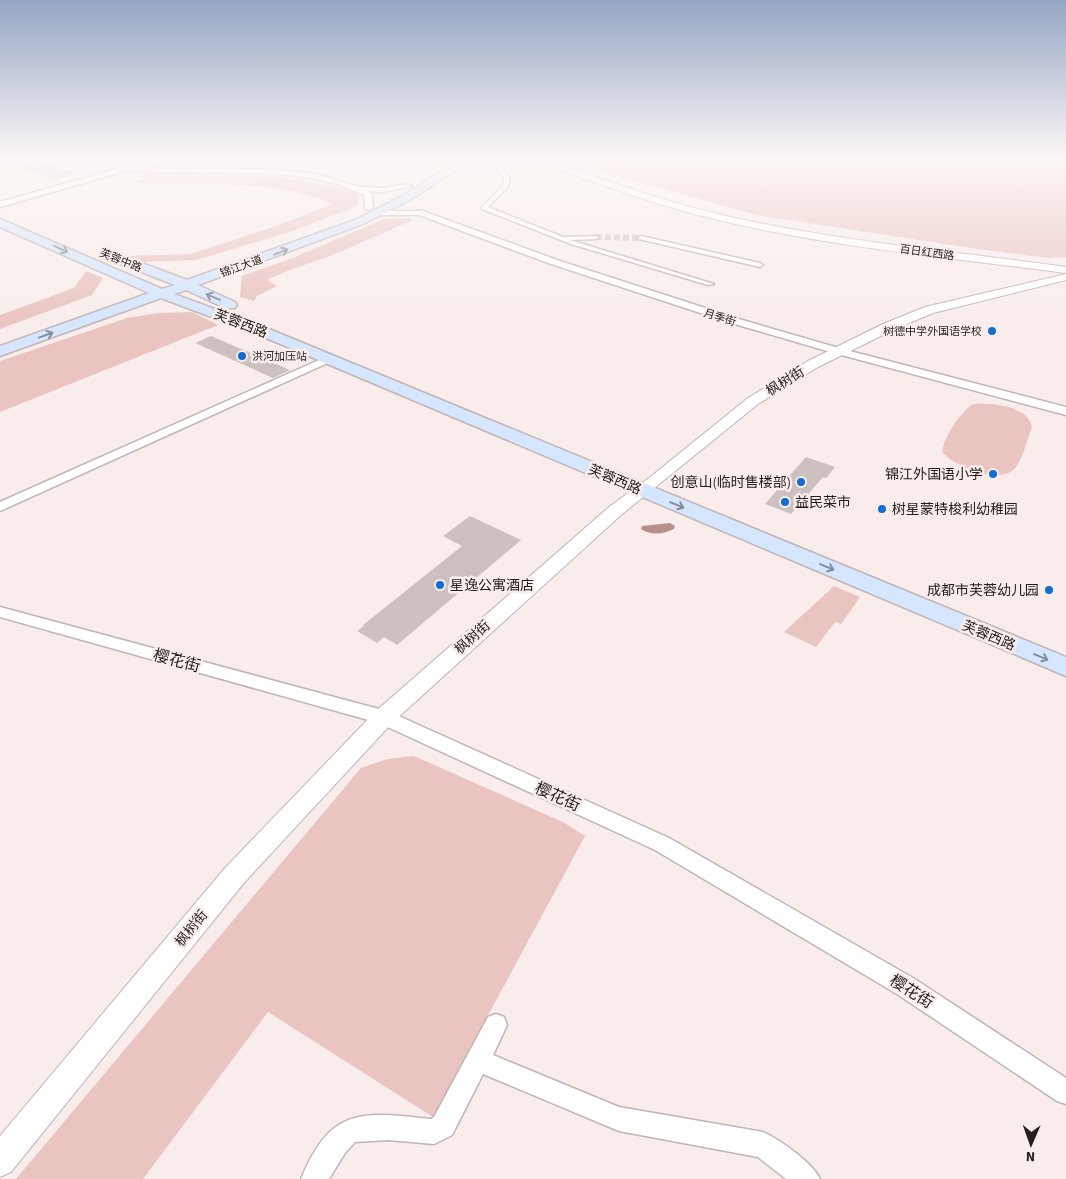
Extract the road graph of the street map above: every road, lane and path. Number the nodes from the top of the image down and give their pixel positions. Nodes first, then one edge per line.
1 (3, 212) edge
2 (367, 212) edge
3 (405, 212) edge
4 (497, 212) edge
5 (701, 212) edge
6 (715, 212) edge
7 (420, 213) joint
8 (0, 222) edge
9 (54, 233) dead end
10 (596, 237) tunnel mouth
11 (559, 238) junction
12 (641, 238) tunnel mouth
13 (98, 251) dead end
14 (760, 265) dead end
15 (1066, 266) edge
16 (1066, 270) edge
17 (1066, 276) edge
18 (710, 284) dead end
19 (166, 286) junction
20 (0, 338) edge
21 (0, 351) edge
22 (838, 352) junction
23 (328, 359) junction
24 (1066, 412) edge
25 (649, 486) junction
26 (0, 507) edge
27 (0, 612) edge
28 (1066, 652) edge
29 (1066, 667) edge
30 (384, 717) junction
31 (496, 1025) dead end
32 (477, 1060) junction
33 (1066, 1092) edge
34 (0, 1161) edge
35 (314, 1179) edge
36 (807, 1179) edge

1 - 9 main road
2 - 19 main road, 锦江大道
3 - 7 street, 月季街
4 - 11 street
5 - 16 street, 百日红西路
6 - 15 street, 百日红西路
7 - 22 street, 月季街
8 -> 19 main road, 芙蓉中路
10 - 11 street
11 - 18 street
12 - 14 street
13 - 19 main road, 芙蓉中路
17 - 22 street, 枫树街
19 - 20 main road, 锦江大道
21 -> 19 main road, 锦江大道
19 - 23 main road, 芙蓉西路
25 -> 19 main road, 芙蓉西路
22 - 24 street, 月季街
22 - 25 street, 枫树街
23 - 25 main road, 芙蓉西路
23 - 26 street
25 - 28 main road, 芙蓉西路
25 -> 29 main road, 芙蓉西路
25 - 30 street, 枫树街
27 - 30 street, 樱花街
30 - 33 street, 樱花街
30 - 34 street, 枫树街
31 - 32 street
32 - 35 street
32 - 36 street

